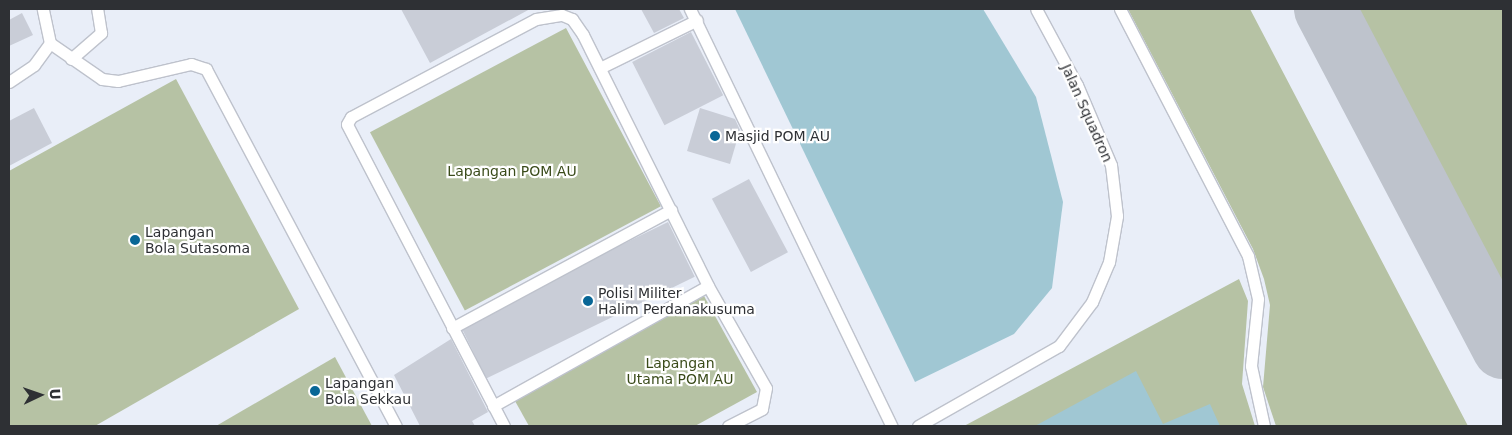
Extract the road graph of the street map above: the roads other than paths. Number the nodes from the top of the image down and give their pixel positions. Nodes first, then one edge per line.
1 (43, 9) edge
2 (97, 9) edge
3 (690, 9) edge
4 (1036, 9) edge
5 (1120, 9) edge
6 (696, 20) junction
7 (50, 43) junction
8 (71, 59) junction
9 (600, 68) junction
10 (9, 82) edge
11 (671, 210) junction
12 (708, 286) junction
13 (452, 328) junction
14 (493, 406) junction
15 (396, 426) edge
16 (504, 426) edge
17 (728, 426) edge
18 (892, 426) edge
19 (918, 426) edge
20 (1264, 426) edge

1 - 7 lane
2 - 8 lane
3 - 6 lane
4 - 19 lane, Jalan Squadron
5 - 20 lane
6 - 9 lane
6 - 18 lane
7 - 8 lane
7 - 10 lane
8 - 15 lane
9 - 11 lane
9 - 13 lane
11 - 12 lane
11 - 13 lane
12 - 14 lane
12 - 17 lane
13 - 14 lane
14 - 16 lane

